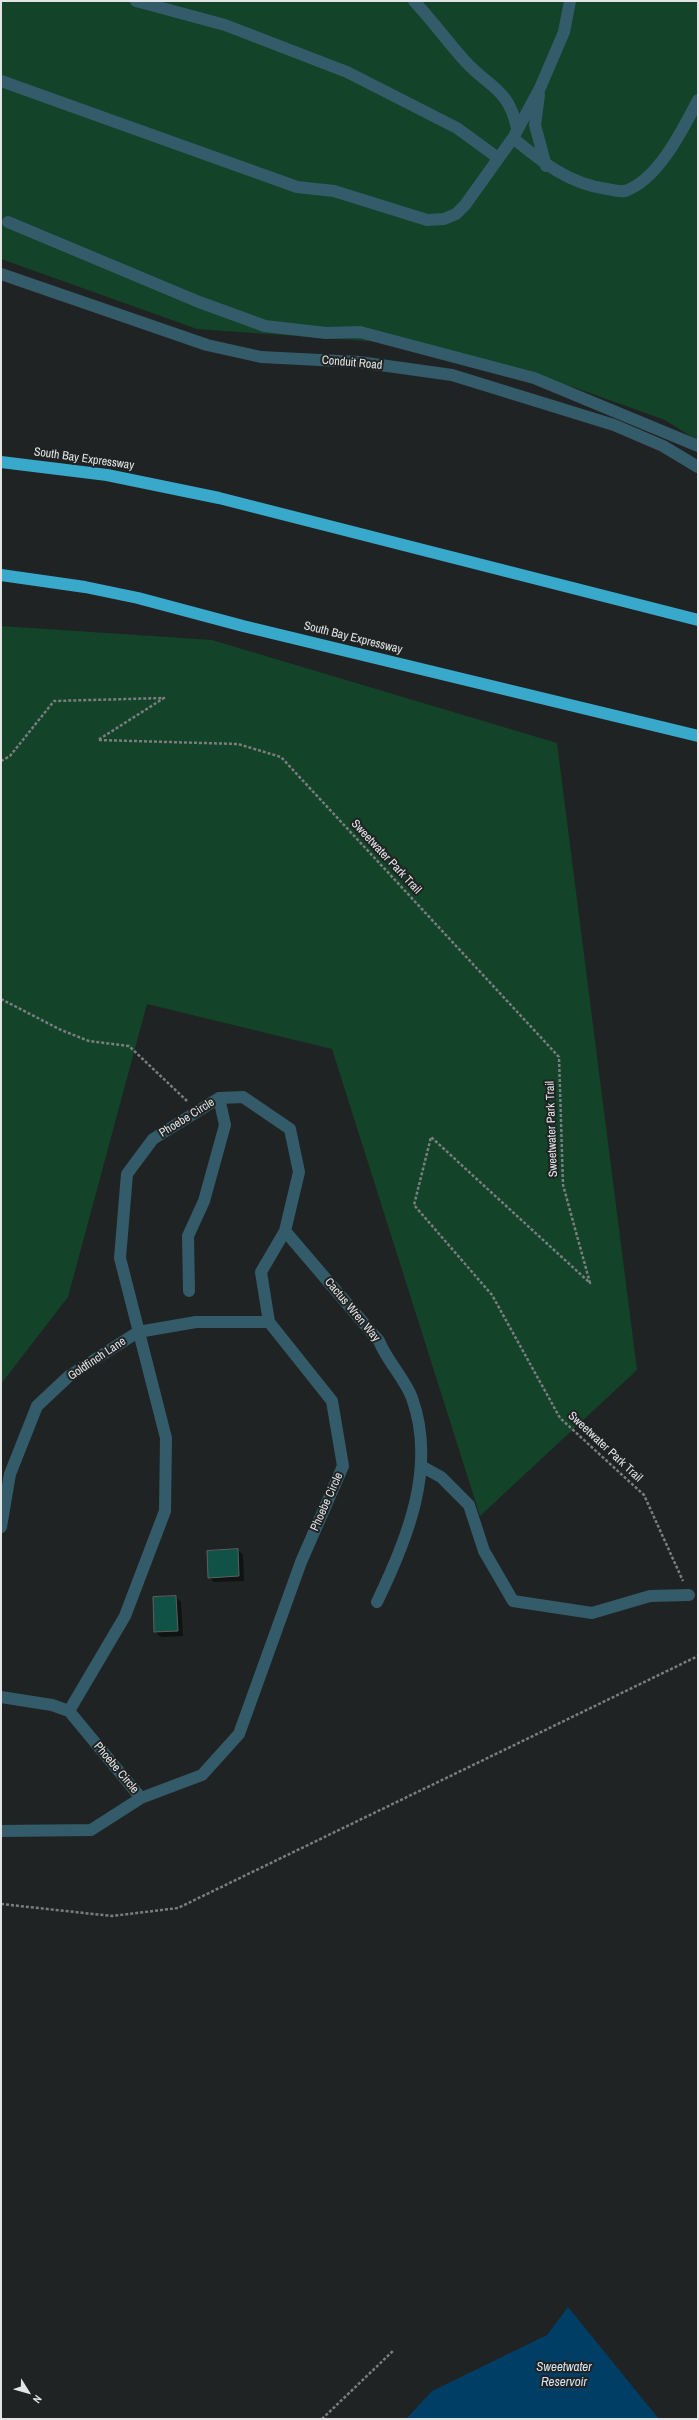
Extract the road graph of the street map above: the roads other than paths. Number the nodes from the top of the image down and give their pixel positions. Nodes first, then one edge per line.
1 (136, 1) edge
2 (414, 1) edge
3 (570, 1) edge
4 (1, 81) edge
5 (540, 88) junction
6 (697, 103) edge
7 (515, 133) junction
8 (498, 158) junction
9 (546, 166) junction
10 (8, 222) dead end
11 (1, 274) edge
12 (698, 446) edge
13 (1, 462) edge
14 (698, 467) edge
15 (1, 575) edge
16 (698, 620) edge
17 (698, 736) edge
18 (219, 1098) junction
19 (284, 1231) junction
20 (189, 1291) dead end
21 (269, 1322) junction
22 (138, 1332) junction
23 (421, 1466) junction
24 (1, 1528) edge
25 (689, 1595) road end
26 (377, 1602) dead end
27 (1, 1696) edge
28 (69, 1711) junction
29 (141, 1798) junction
30 (1, 1831) edge

1 - 8 street
2 - 7 street
3 - 5 street
4 - 8 street
5 - 7 street
5 - 9 street
6 - 9 street
7 - 8 street
7 - 9 street
10 - 12 street
11 - 14 street, Conduit Road
13 - 16 highway, South Bay Expressway
15 - 17 highway, South Bay Expressway
18 - 19 street, Phoebe Circle
18 - 20 street
18 - 22 street, Phoebe Circle
19 - 21 street, Phoebe Circle
19 - 23 street, Cactus Wren Way
21 - 22 street, Goldfinch Lane
21 - 29 street, Phoebe Circle
22 - 24 street, Goldfinch Lane
22 - 28 street, Phoebe Circle
23 - 25 street
23 - 26 street, Cactus Wren Way
27 - 28 street
28 - 29 street, Phoebe Circle
29 - 30 street

